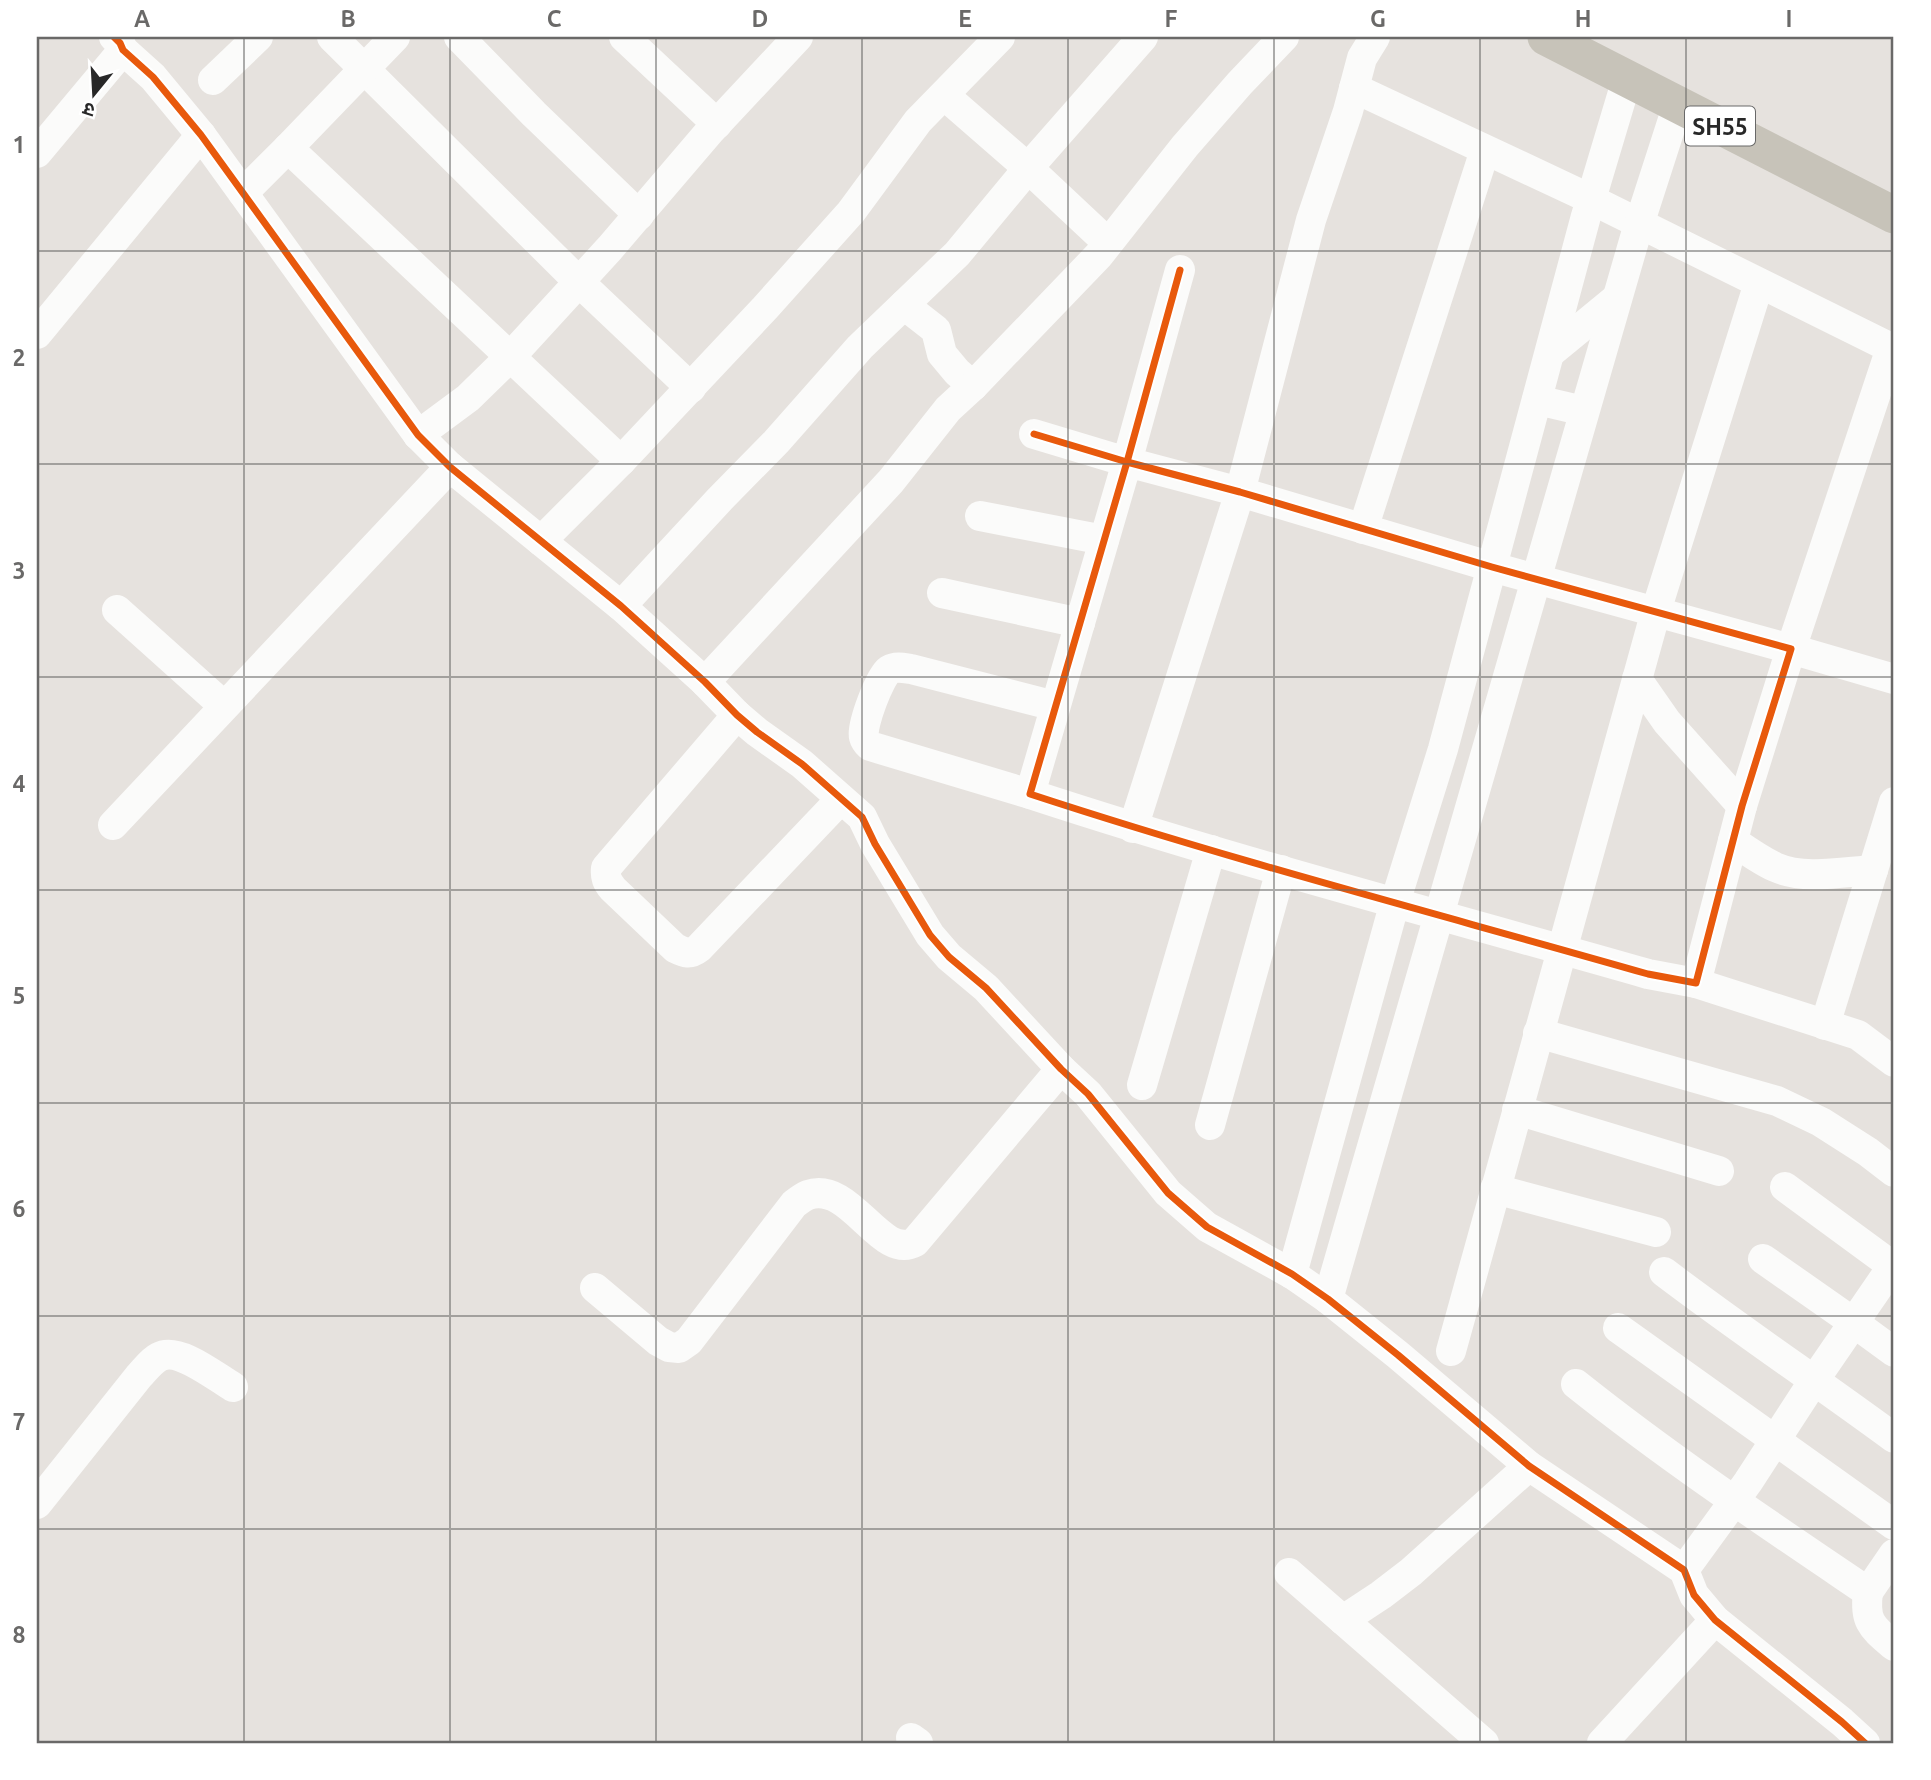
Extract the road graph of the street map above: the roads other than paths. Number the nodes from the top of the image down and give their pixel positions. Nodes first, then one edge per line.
1 (258, 37) edge
2 (332, 37) edge
3 (395, 37) edge
4 (459, 37) edge
5 (624, 37) edge
6 (798, 37) edge
7 (1143, 37) edge
8 (1284, 37) edge
9 (1375, 37) edge
10 (1546, 37) edge
11 (1596, 37) edge
12 (989, 41) edge
13 (120, 42) edge
14 (364, 69) junction
15 (213, 80) dead end
16 (1654, 86) junction
17 (1354, 88) junction
18 (944, 95) junction
19 (717, 124) junction
20 (201, 135) junction
21 (288, 148) junction
22 (1485, 149) junction
23 (37, 153) edge
24 (1028, 167) junction
25 (1894, 189) edge
26 (243, 193) junction
27 (1591, 200) junction
28 (639, 215) junction
29 (1894, 215) edge
30 (1639, 223) junction
31 (1108, 243) junction
32 (1180, 270) dead end
33 (579, 282) junction
34 (1759, 283) junction
35 (1617, 298) junction
36 (904, 305) junction
37 (37, 334) edge
38 (1893, 343) edge
39 (1549, 353) junction
40 (511, 356) junction
41 (973, 386) junction
42 (691, 388) junction
43 (1537, 400) junction
44 (1584, 411) junction
45 (1034, 434) dead end
46 (418, 435) junction
47 (621, 461) junction
48 (1127, 462) junction
49 (450, 467) junction
50 (1240, 492) junction
51 (980, 516) dead end
52 (1363, 529) junction
53 (1104, 540) junction
54 (541, 541) junction
55 (1492, 567) junction
56 (1536, 578) junction
57 (942, 593) dead end
58 (621, 606) junction
59 (117, 610) dead end
60 (1656, 611) junction
61 (1080, 623) junction
62 (1791, 649) junction
63 (1637, 679) junction
64 (1894, 679) edge
65 (705, 682) junction
66 (224, 706) junction
67 (1055, 706) junction
68 (737, 715) junction
69 (1443, 749) junction
70 (1484, 760) junction
71 (1030, 794) junction
72 (841, 799) junction
73 (1894, 802) edge
74 (1742, 806) junction
75 (113, 825) dead end
76 (1133, 828) junction
77 (1733, 841) junction
78 (1211, 850) junction
79 (1281, 870) junction
80 (1873, 870) junction
81 (1395, 902) junction
82 (1440, 915) junction
83 (1562, 949) junction
84 (1696, 983) junction
85 (1825, 1025) junction
86 (1538, 1033) junction
87 (1894, 1062) edge
88 (1061, 1069) junction
89 (1142, 1085) dead end
90 (1517, 1110) junction
91 (1210, 1125) dead end
92 (1719, 1171) dead end
93 (1894, 1172) edge
94 (1784, 1187) dead end
95 (1495, 1189) junction
96 (1656, 1233) dead end
97 (1763, 1259) dead end
98 (1894, 1265) edge
99 (1664, 1272) dead end
100 (1292, 1274) junction
101 (595, 1288) dead end
102 (1328, 1299) junction
103 (1853, 1322) junction
104 (1618, 1328) dead end
105 (1451, 1351) dead end
106 (1894, 1353) edge
107 (1815, 1379) junction
108 (1576, 1384) dead end
109 (233, 1387) dead end
110 (1894, 1438) edge
111 (1775, 1439) junction
112 (1529, 1466) junction
113 (1734, 1502) junction
114 (37, 1504) edge
115 (1894, 1525) edge
116 (1894, 1554) edge
117 (1684, 1570) junction
118 (1289, 1573) dead end
119 (1867, 1606) junction
120 (1343, 1620) junction
121 (1715, 1620) junction
122 (1894, 1646) edge
123 (1484, 1743) edge
124 (1602, 1743) edge
125 (1865, 1743) edge

1 - 15 street
2 - 14 street
3 - 14 street
4 - 28 street
5 - 19 street
6 - 19 street
7 - 24 street
8 - 31 street
9 - 17 street
10 - 16 main road, SH55
11 - 16 main road, SH55
12 - 18 street
13 - 20 street
13 - 23 street
14 - 21 street
14 - 33 street
16 - 25 main road, SH55
16 - 27 street
16 - 29 main road, SH55
16 - 30 street
17 - 22 street
17 - 50 street
18 - 24 street
18 - 42 street
19 - 28 street
20 - 26 street
20 - 37 street
21 - 26 street
21 - 40 street
22 - 27 street
22 - 52 street
24 - 31 street
24 - 36 street
26 - 46 street
27 - 30 street
27 - 39 street
28 - 33 street
30 - 34 street
30 - 35 street
31 - 41 street
32 - 48 street
33 - 40 street
33 - 42 street
34 - 38 street
34 - 60 street
35 - 39 street
35 - 44 street
36 - 41 street
36 - 58 street
38 - 62 street
39 - 43 street
40 - 46 street
40 - 47 street
41 - 65 street
42 - 47 street
43 - 44 street
43 - 55 street
44 - 56 street
45 - 48 street
46 - 49 street
47 - 54 street
48 - 50 street
48 - 53 street
49 - 54 street
49 - 66 street
50 - 52 street
50 - 76 street
51 - 53 street
52 - 55 street
53 - 61 street
54 - 58 street
55 - 56 street
55 - 69 street
56 - 60 street
56 - 70 street
57 - 61 street
58 - 65 street
59 - 66 street
60 - 62 street
60 - 63 street
61 - 67 street
62 - 64 street
62 - 74 street
63 - 74 street
63 - 83 street
65 - 68 street
66 - 75 street
67 - 71 street
67 - 71 street
68 - 72 street
68 - 72 street
69 - 70 street
69 - 81 street
70 - 82 street
71 - 76 street
72 - 88 street
73 - 80 street
74 - 77 street
76 - 78 street
77 - 80 street
77 - 84 street
78 - 79 street
78 - 89 street
79 - 81 street
79 - 91 street
80 - 85 street
81 - 82 street
81 - 100 street
82 - 83 street
82 - 102 street
83 - 84 street
83 - 86 street
84 - 85 street
85 - 87 street
86 - 90 street
86 - 93 street
88 - 100 street
88 - 101 street
90 - 92 street
90 - 95 street
94 - 98 street
95 - 96 street
95 - 105 street
97 - 103 street
98 - 103 street
99 - 107 street
100 - 102 street
102 - 112 street
103 - 106 street
103 - 107 street
104 - 111 street
107 - 110 street
107 - 111 street
108 - 113 street
109 - 114 street
111 - 113 street
111 - 115 street
112 - 117 street
112 - 120 street
113 - 117 street
113 - 119 street
116 - 119 street
117 - 121 street
118 - 120 street
119 - 122 street
120 - 123 street
121 - 124 street
121 - 125 street

